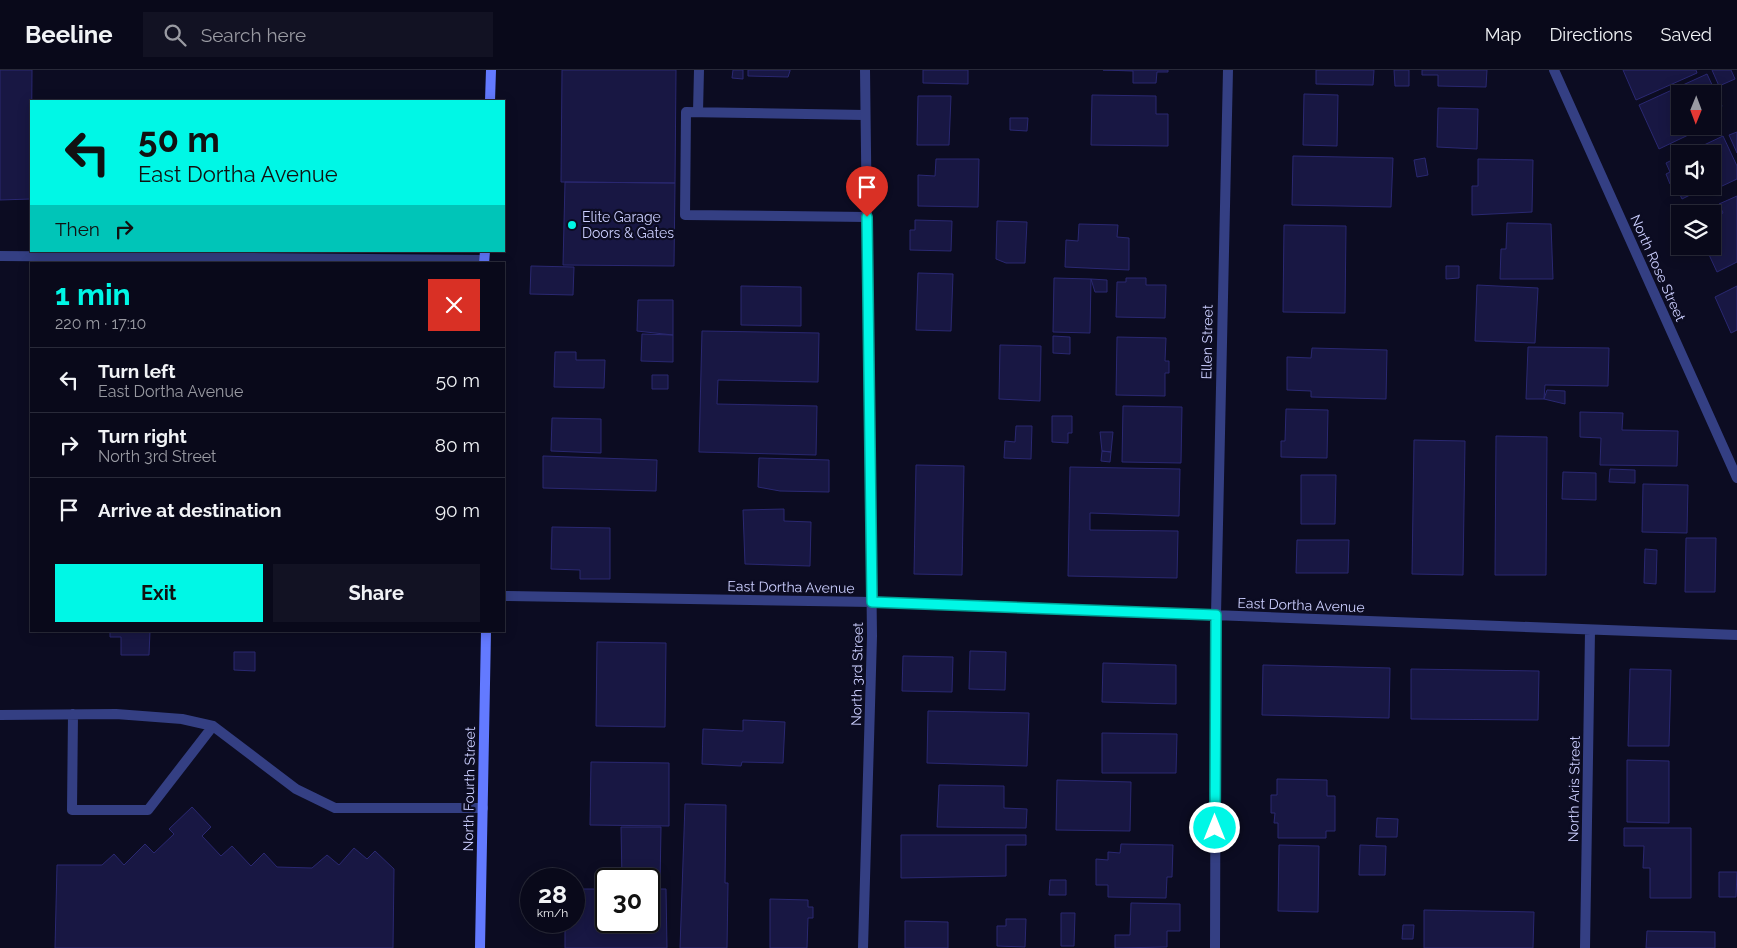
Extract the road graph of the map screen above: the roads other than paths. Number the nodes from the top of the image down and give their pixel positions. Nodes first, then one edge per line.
1 (491, 70) edge
2 (699, 70) edge
3 (865, 70) edge
4 (1228, 70) edge
5 (1554, 70) edge
6 (490, 100) edge
7 (698, 112) junction
8 (865, 115) junction
9 (867, 217) junction
10 (0, 256) edge
11 (484, 258) edge
12 (1737, 478) edge
13 (505, 596) edge
14 (872, 602) junction
15 (1216, 615) junction
16 (1590, 631) junction
17 (486, 632) edge
18 (1737, 635) edge
19 (74, 714) junction
20 (0, 715) edge
21 (213, 726) junction
22 (483, 808) junction
23 (480, 948) edge
24 (863, 948) edge
25 (1215, 948) edge
26 (1585, 948) edge

1 - 6 main road
2 - 7 street
3 - 8 street, North 3rd Street
4 - 15 street, Ellen Street
5 - 12 street, North Rose Street
7 - 8 street
7 - 9 street
8 - 9 street, North 3rd Street
9 - 14 street, North 3rd Street
10 - 11 street
13 - 14 street, East Dortha Avenue
14 - 15 street, East Dortha Avenue
14 - 24 street, North 3rd Street
15 - 16 street, East Dortha Avenue
15 - 25 street, Ellen Street
16 - 18 street, East Dortha Avenue
16 - 26 street, North Aris Street
17 - 22 main road, North Fourth Street
19 - 20 street
19 - 21 street
19 - 21 street
21 - 22 street
22 - 23 main road, North Fourth Street

